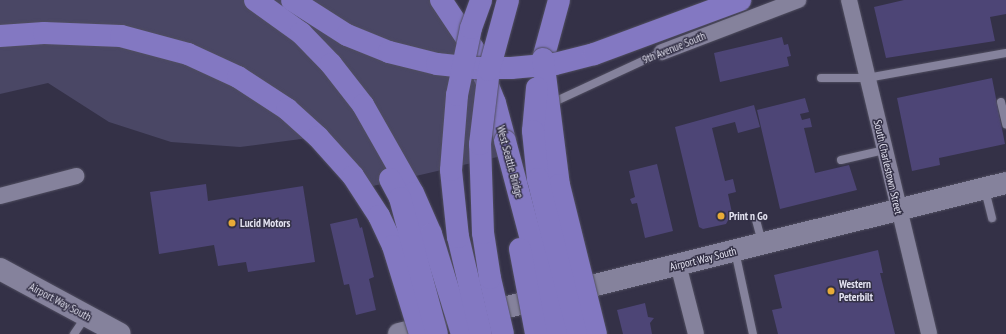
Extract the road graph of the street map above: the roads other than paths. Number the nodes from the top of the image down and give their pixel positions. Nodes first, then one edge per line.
1 (247, 0) edge
2 (255, 0) edge
3 (292, 0) edge
4 (433, 0) edge
5 (441, 0) edge
6 (481, 0) edge
7 (508, 0) edge
8 (559, 0) edge
9 (740, 0) edge
10 (798, 0) edge
11 (849, 0) edge
12 (456, 20) junction
13 (0, 36) edge
14 (662, 52) joint
15 (1006, 53) edge
16 (543, 59) junction
17 (821, 78) dead end
18 (867, 78) junction
19 (1001, 102) dead end
20 (552, 103) dead end
21 (1006, 124) edge
22 (505, 141) junction
23 (884, 150) junction
24 (841, 160) dead end
25 (76, 176) dead end
26 (1006, 183) edge
27 (985, 188) junction
28 (0, 196) edge
29 (898, 211) junction
30 (992, 218) dead end
31 (756, 220) dead end
32 (762, 244) junction
33 (735, 250) junction
34 (678, 264) junction
35 (0, 269) edge
36 (505, 308) junction
37 (86, 315) junction
38 (74, 334) edge
39 (120, 334) edge
40 (399, 334) edge
41 (420, 334) edge
42 (438, 334) edge
43 (462, 334) edge
44 (481, 334) edge
45 (503, 334) edge
46 (511, 334) edge
47 (536, 334) edge
48 (556, 334) edge
49 (576, 334) edge
50 (596, 334) edge
51 (696, 334) edge
52 (753, 334) edge
53 (929, 334) edge

1 - 42 highway, bridge
2 - 43 highway, bridge
3 - 9 highway, bridge
4 - 12 highway
5 - 12 highway, West Seattle Bridge
6 - 44 highway, bridge
7 - 45 highway, bridge
8 - 16 highway
10 - 14 street, 9th Avenue South
11 - 18 street, South Charlestown Street
12 - 22 highway, West Seattle Bridge, bridge
13 - 41 highway, bridge
14 - 20 lane, 9th Avenue South
15 - 18 lane
16 - 49 highway, bridge
16 - 50 highway, bridge
17 - 18 lane
18 - 23 street, South Charlestown Street
19 - 21 lane
22 - 47 highway, bridge
22 - 48 highway, West Seattle Bridge, bridge
23 - 24 lane
23 - 29 street, South Charlestown Street
25 - 28 street
26 - 27 main road, Airport Way South
27 - 29 main road, Airport Way South
27 - 30 lane
29 - 32 main road, Airport Way South
29 - 53 street, South Charlestown Street
31 - 32 lane
32 - 33 main road, Airport Way South
33 - 34 main road, Airport Way South
33 - 52 lane
34 - 36 main road, Airport Way South
34 - 51 street
35 - 37 main road, Airport Way South
36 - 40 main road, Airport Way South
36 - 46 main road
37 - 38 lane
37 - 39 main road, Airport Way South

